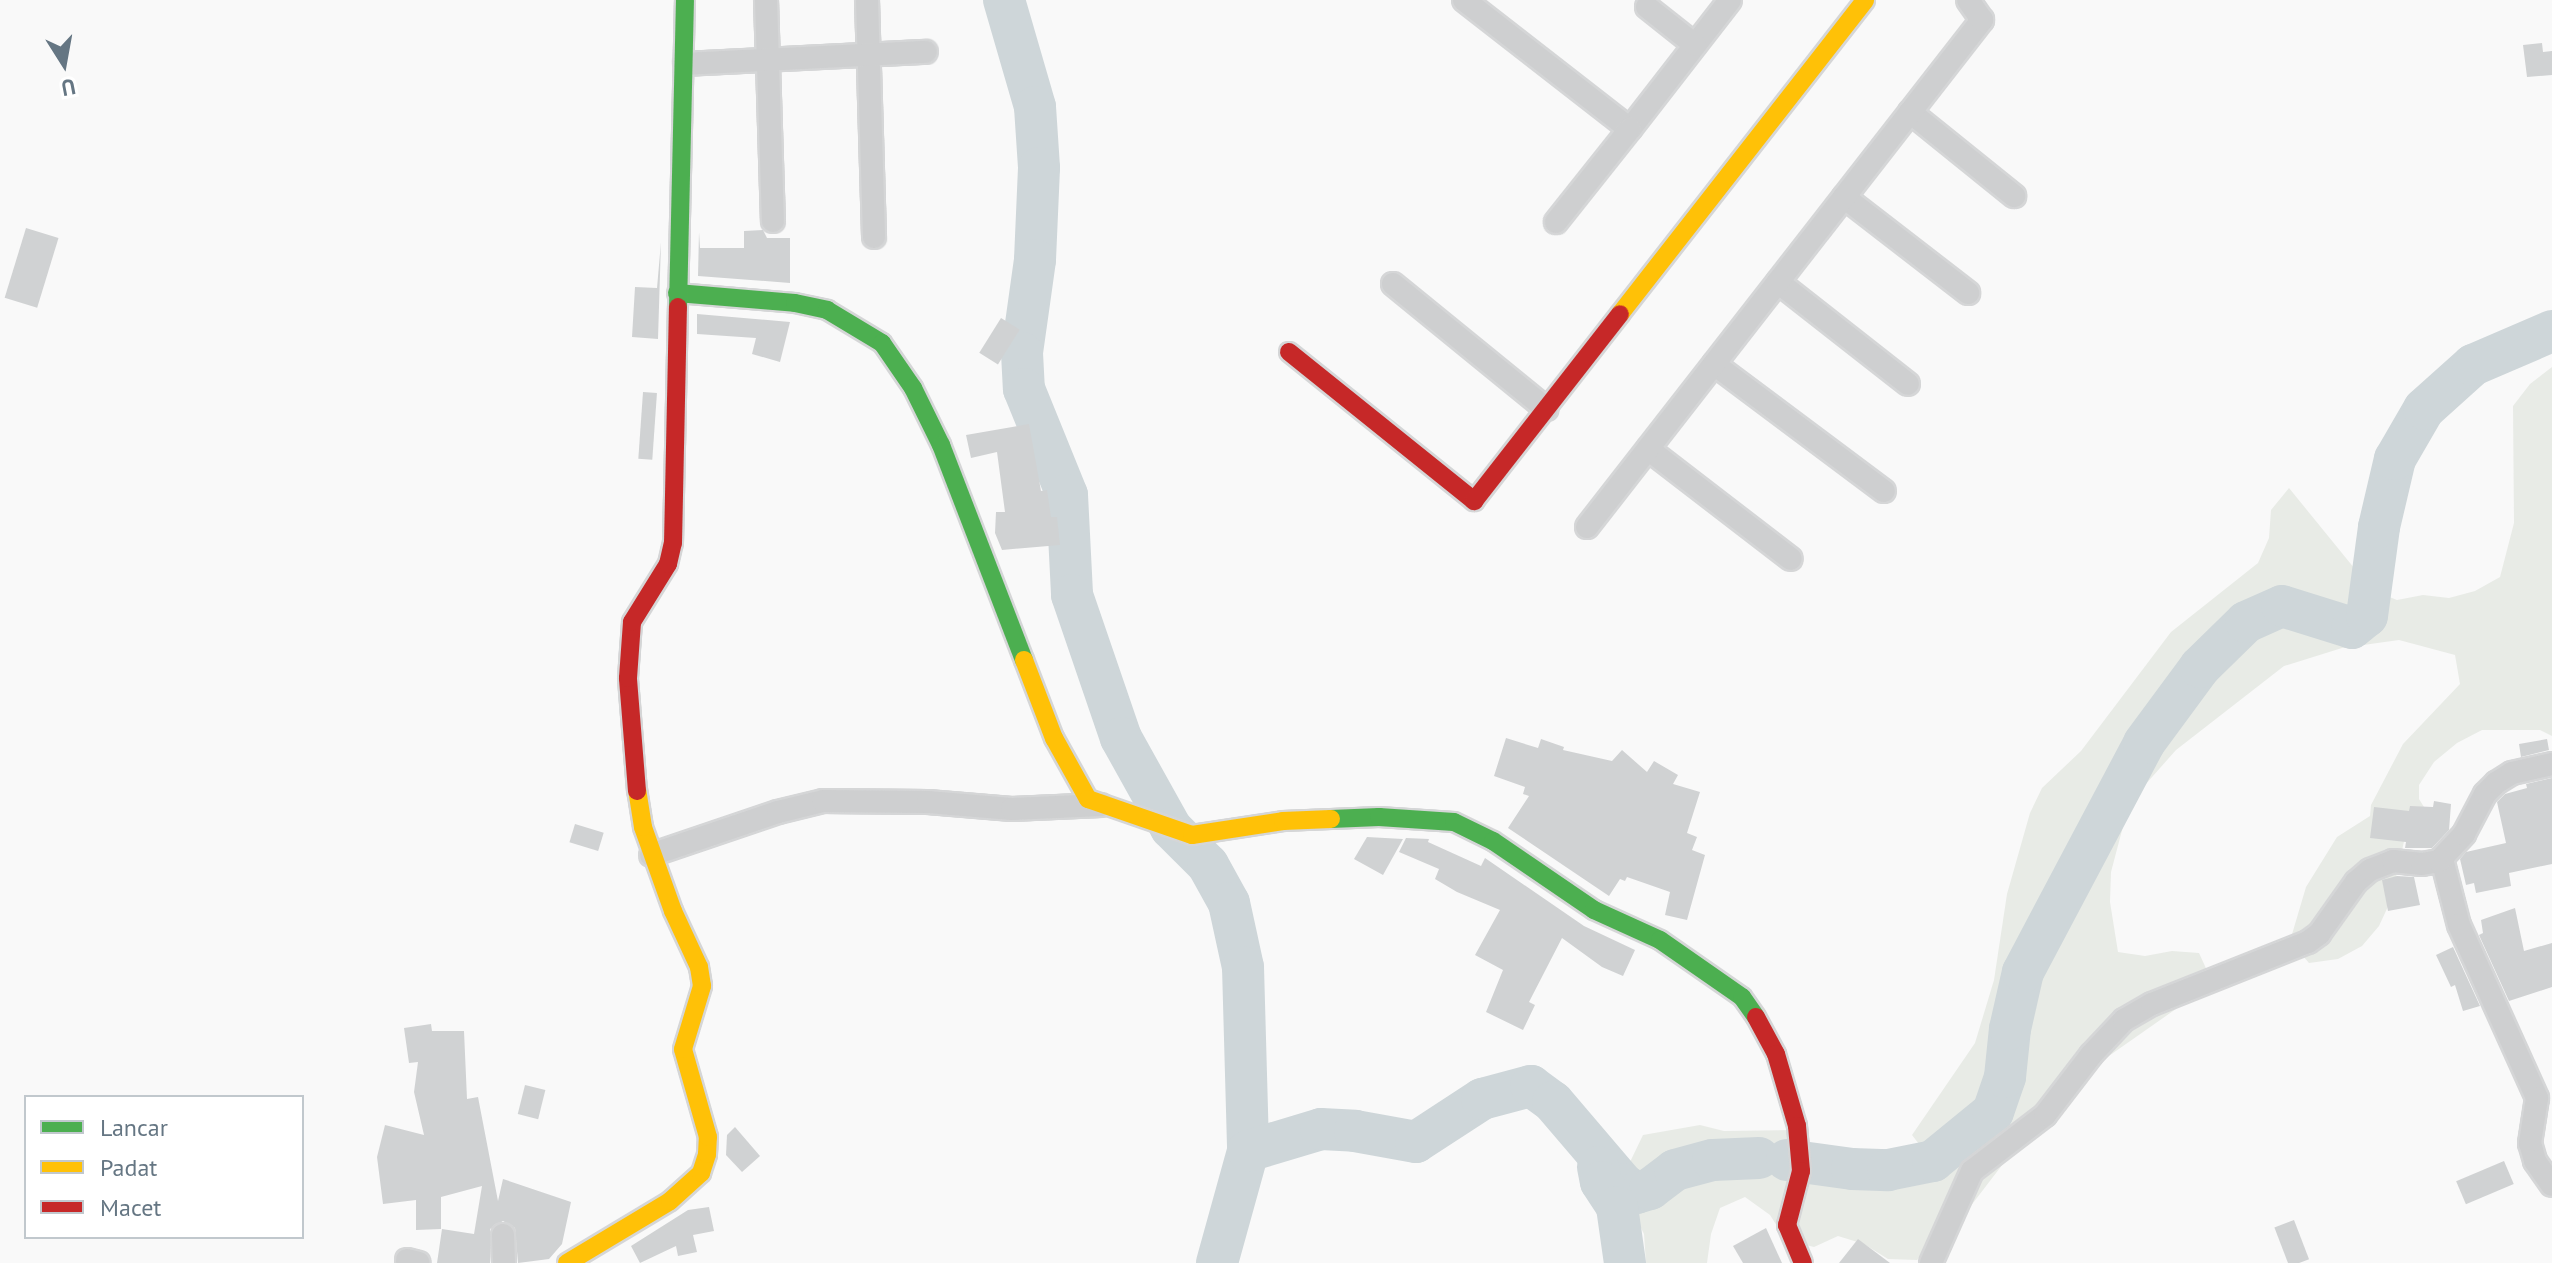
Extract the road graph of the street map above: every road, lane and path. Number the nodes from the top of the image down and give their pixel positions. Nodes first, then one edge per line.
1 (685, 0) edge
2 (766, 0) edge
3 (867, 0) edge
4 (1464, 0) edge
5 (1730, 0) edge
6 (1865, 0) edge
7 (1968, 0) edge
8 (1647, 7) dead end
9 (1695, 45) junction
10 (926, 52) dead end
11 (870, 53) junction
12 (770, 62) junction
13 (685, 64) junction
14 (1910, 112) junction
15 (1630, 129) junction
16 (2014, 196) dead end
17 (1844, 197) junction
18 (773, 221) dead end
19 (1556, 222) dead end
20 (874, 237) dead end
21 (1778, 282) junction
22 (1393, 284) dead end
23 (677, 293) junction
24 (1968, 293) dead end
25 (1289, 352) dead end
26 (1714, 364) junction
27 (1908, 384) dead end
28 (1546, 409) junction
29 (1648, 449) junction
30 (1884, 491) dead end
31 (1587, 527) dead end
32 (1791, 559) dead end
33 (2552, 764) edge
34 (1101, 805) junction
35 (651, 855) junction
36 (2442, 859) junction
37 (2552, 1185) edge
38 (503, 1235) dead end
39 (504, 1263) edge
40 (567, 1263) edge
41 (1803, 1263) edge
42 (1931, 1263) edge

1 - 13 street
2 - 12 street
3 - 11 street
4 - 15 street
5 - 9 street
6 - 28 street
7 - 14 street
8 - 9 street
9 - 15 street
10 - 11 street
11 - 12 street
11 - 20 street
12 - 13 street
12 - 18 street
13 - 23 street
14 - 16 street
14 - 17 street
15 - 19 street
17 - 21 street
17 - 24 street
21 - 26 street
21 - 27 street
22 - 28 street
23 - 34 street
23 - 35 street
25 - 28 street
26 - 29 street
26 - 30 street
29 - 31 street
29 - 32 street
33 - 36 street
34 - 35 street
34 - 41 street
35 - 40 street
36 - 37 street
36 - 42 street
38 - 39 street

